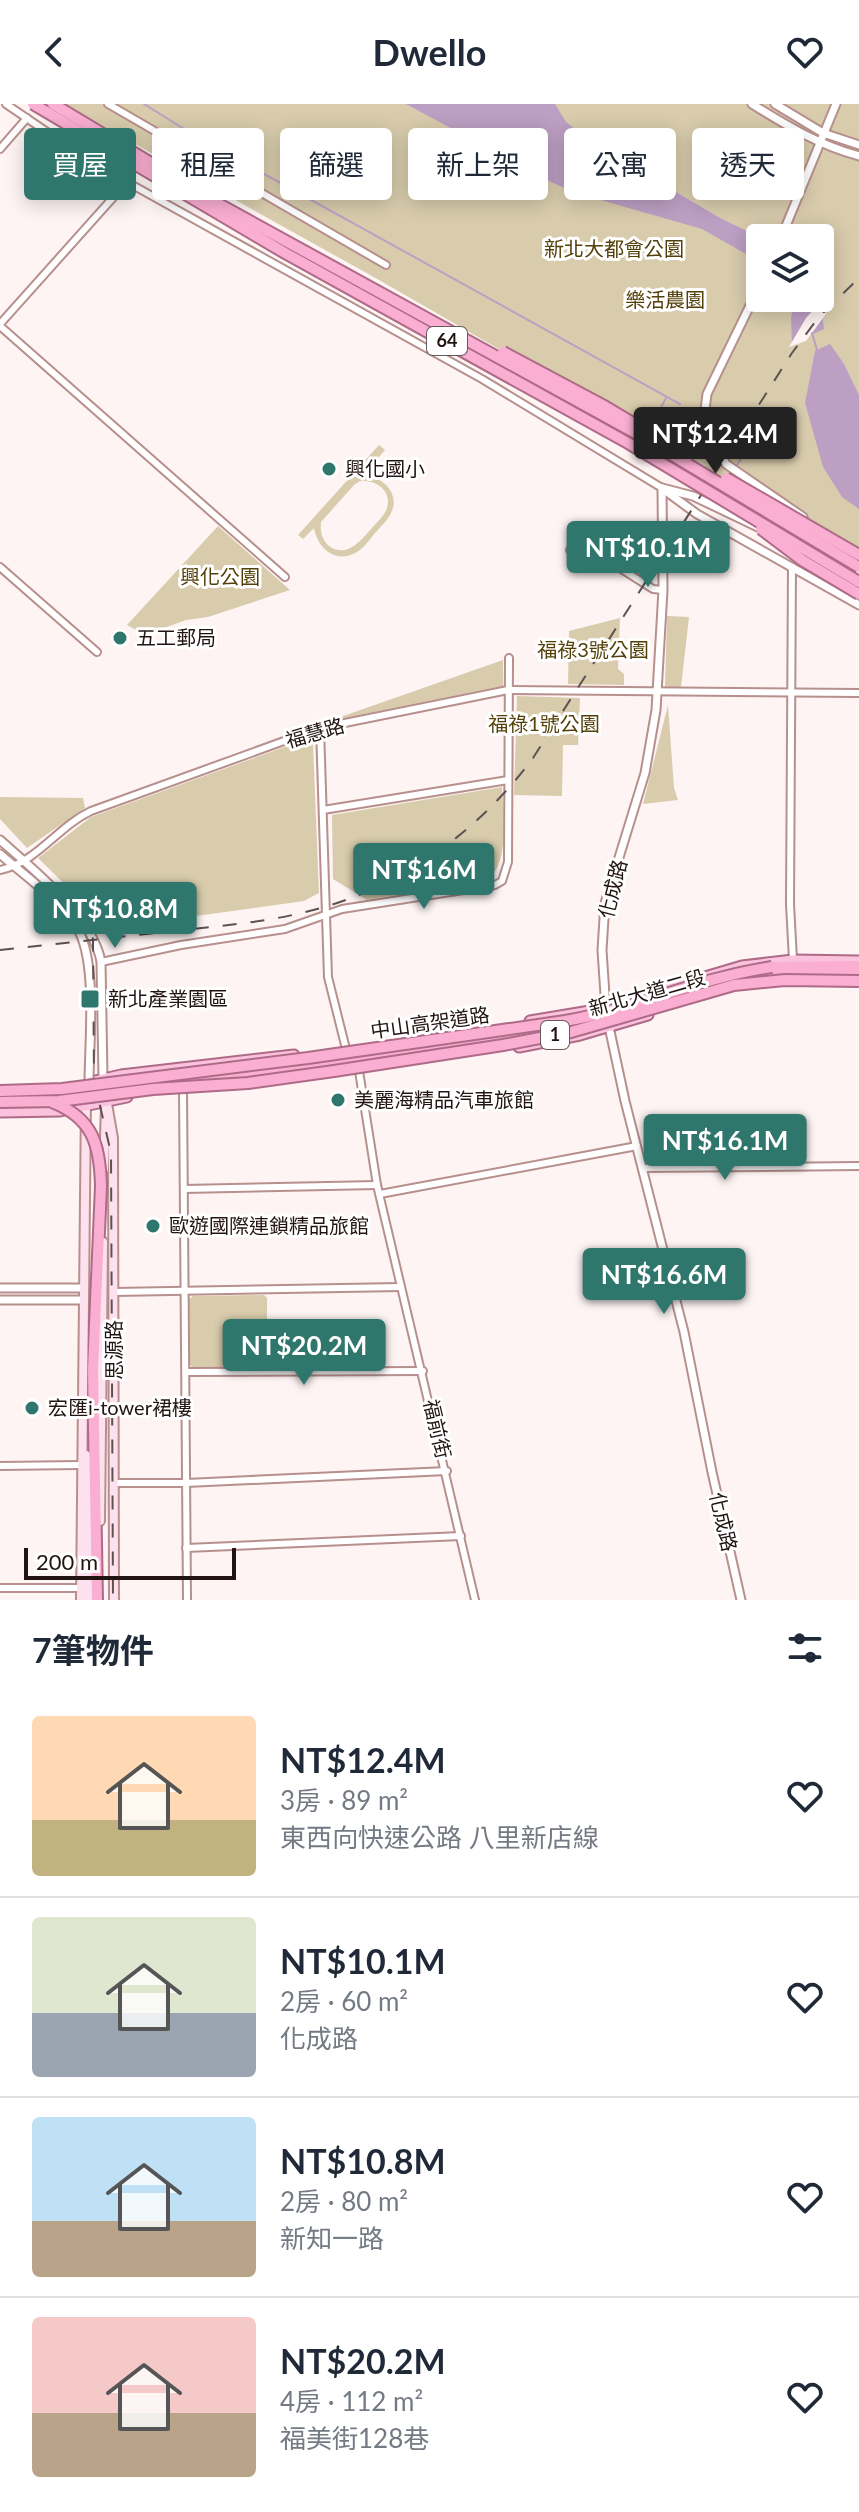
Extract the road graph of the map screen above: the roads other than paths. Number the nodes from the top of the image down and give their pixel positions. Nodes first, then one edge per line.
1 (6, 104) edge
2 (33, 104) edge
3 (53, 104) edge
4 (108, 104) edge
5 (752, 104) edge
6 (775, 104) edge
7 (836, 104) edge
8 (27, 118) junction
9 (43, 128) edge
10 (823, 133) junction
11 (819, 143) junction
12 (859, 145) edge
13 (0, 149) edge
14 (859, 156) edge
15 (136, 187) edge
16 (111, 200) edge
17 (787, 224) edge
18 (386, 265) dead end
19 (747, 312) edge
20 (0, 325) edge
21 (464, 337) junction
22 (662, 488) junction
23 (718, 496) junction
24 (570, 550) dead end
25 (859, 555) edge
26 (0, 567) edge
27 (792, 567) junction
28 (859, 567) edge
29 (285, 577) dead end
30 (859, 582) edge
31 (663, 590) junction
32 (859, 594) edge
33 (859, 605) edge
34 (97, 652) dead end
35 (509, 658) dead end
36 (508, 690) junction
37 (657, 691) junction
38 (790, 693) junction
39 (859, 693) edge
40 (320, 728) junction
41 (508, 780) junction
42 (323, 810) junction
43 (0, 840) edge
44 (0, 854) edge
45 (25, 862) junction
46 (14, 867) junction
47 (0, 870) edge
48 (326, 915) junction
49 (793, 960) junction
50 (101, 962) junction
51 (858, 973) edge
52 (679, 1004) joint
53 (606, 1006) junction
54 (597, 1016) junction
55 (609, 1028) junction
56 (346, 1049) junction
57 (359, 1071) junction
58 (104, 1082) junction
59 (87, 1088) junction
60 (183, 1091) junction
61 (0, 1094) edge
62 (106, 1102) junction
63 (86, 1107) junction
64 (0, 1112) edge
65 (637, 1146) junction
66 (859, 1166) edge
67 (642, 1168) junction
68 (377, 1185) junction
69 (184, 1189) junction
70 (380, 1194) junction
71 (401, 1287) junction
72 (0, 1288) edge
73 (82, 1288) junction
74 (185, 1291) junction
75 (114, 1292) junction
76 (0, 1300) edge
77 (82, 1300) junction
78 (423, 1371) junction
79 (186, 1372) junction
80 (83, 1439) junction
81 (81, 1465) junction
82 (0, 1466) edge
83 (447, 1471) junction
84 (115, 1483) junction
85 (186, 1483) junction
86 (461, 1536) junction
87 (186, 1548) junction
88 (0, 1588) edge
89 (81, 1588) junction
90 (81, 1600) edge
91 (89, 1600) edge
92 (98, 1600) edge
93 (114, 1600) edge
94 (187, 1600) edge
95 (475, 1600) edge
96 (741, 1600) edge

1 - 8 street
2 - 23 highway, 64, bridge
3 - 21 highway, 64, bridge
4 - 18 street
5 - 11 street
6 - 10 street
7 - 10 street
8 - 9 street
8 - 13 street
10 - 11 street
10 - 12 street
11 - 14 street
11 - 17 street
15 - 22 street
16 - 20 street
19 - 22 street
20 - 29 street
21 - 25 highway, bridge
21 - 28 highway, 64, bridge
22 - 27 street
22 - 31 street, 化成路
23 - 30 highway, 64, bridge
23 - 32 highway, bridge
24 - 31 street
26 - 34 street
27 - 33 street
27 - 38 street
31 - 37 street, 化成路
35 - 36 street
36 - 37 street, 福慧路
36 - 40 street, 福慧路
36 - 41 street
37 - 38 street, 福慧路
37 - 53 street, 化成路
38 - 39 street, 福慧路
38 - 49 street
40 - 42 street
40 - 45 street, 福慧路
41 - 42 street
41 - 48 street
42 - 48 street
43 - 45 street
44 - 46 street
45 - 46 street, 福慧路
45 - 50 street
46 - 47 street, 福慧路
46 - 59 street
48 - 50 street
48 - 56 street
49 - 51 main road, 新北大道二段 / 1
49 - 53 main road, 新北大道二段 / 1
50 - 58 street
51 - 52 highway
51 - 54 highway, 中山高架道路 / 1, bridge
51 - 61 highway, 中山高架道路 / 1, bridge
52 - 55 main road, 新北大道二段 / 1
53 - 55 street, 化成路
53 - 56 main road, 新北大道二段 / 1
54 - 58 highway, bridge
54 - 61 highway, 中山高架道路 / 1, bridge
55 - 57 main road, 新北大道二段 / 1
55 - 65 street, 化成路
56 - 58 main road, 新北大道二段 / 1
57 - 60 main road, 新北大道二段 / 1
57 - 68 street, 福前街
58 - 59 highway
58 - 62 main road, 思源路
59 - 61 main road
59 - 62 main road
59 - 63 main road, 思源路
60 - 62 main road, 新北大道二段 / 1
60 - 69 street
61 - 92 highway, bridge
62 - 63 main road, 1
62 - 75 main road, 思源路
62 - 92 main road, 思源路
63 - 64 main road, 1
63 - 73 main road, 思源路
65 - 67 street, 化成路
65 - 70 street
66 - 67 street
67 - 96 street, 化成路
68 - 69 street
68 - 70 street, 福前街
69 - 74 street
70 - 71 street, 福前街
71 - 74 street
71 - 78 street, 福前街
72 - 73 street
73 - 77 main road, 思源路
74 - 75 street
74 - 79 street
75 - 84 main road, 思源路
76 - 77 street
77 - 80 main road, 思源路
78 - 79 street
78 - 83 street, 福前街
79 - 85 street
80 - 81 main road, 思源路
80 - 91 main road, 思源路
81 - 82 street
81 - 89 main road, 思源路
83 - 85 street
83 - 86 street, 福前街
84 - 85 street
84 - 93 main road, 思源路
85 - 87 street
86 - 87 street
86 - 95 street, 福前街
87 - 94 street
88 - 89 street
89 - 90 main road, 思源路

